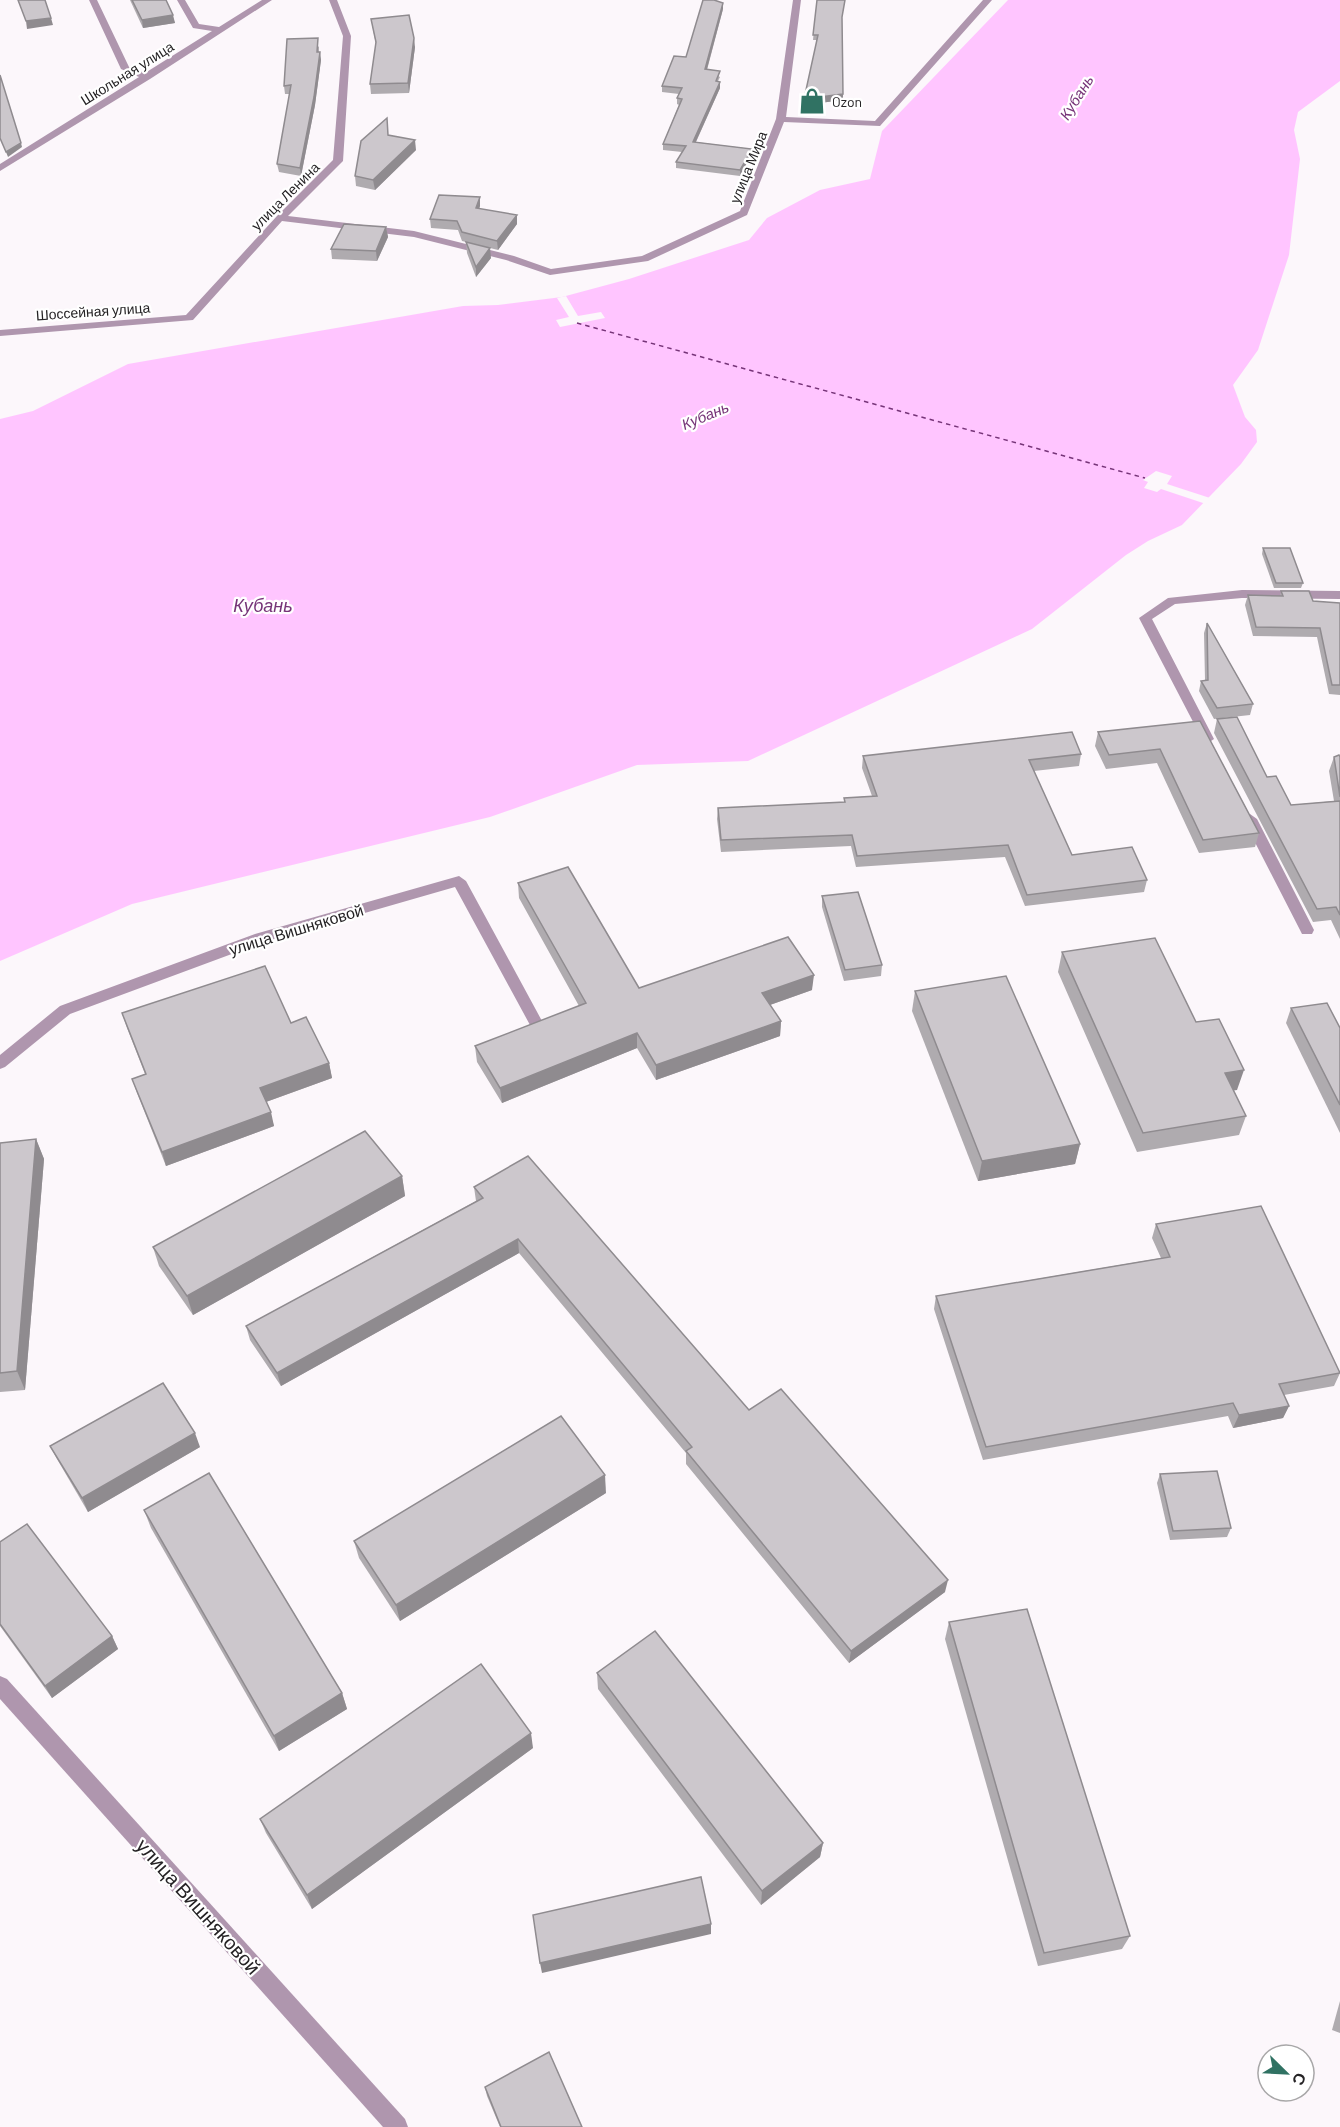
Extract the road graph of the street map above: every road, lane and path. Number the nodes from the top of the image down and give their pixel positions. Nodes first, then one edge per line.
1 (93, 0) edge
2 (181, 0) edge
3 (268, 0) edge
4 (333, 0) edge
5 (797, 0) edge
6 (988, 0) edge
7 (220, 30) junction
8 (147, 77) junction
9 (781, 119) junction
10 (1, 166) edge
11 (280, 218) junction
12 (189, 318) joint
13 (0, 333) edge
14 (1340, 595) edge
15 (1215, 753) edge
16 (1242, 804) edge
17 (1307, 930) dead end
18 (535, 1021) edge
19 (0, 1063) edge
20 (0, 1685) edge
21 (397, 2127) edge

1 - 8 street
2 - 7 street
3 - 7 street, Школьная улица
4 - 11 street, улица Ленина
5 - 9 street, улица Мира
6 - 9 street
7 - 8 street, Школьная улица
8 - 10 street, Школьная улица
9 - 11 street, улица Мира
11 - 12 street, улица Ленина
12 - 13 street, Шоссейная улица
14 - 15 street
16 - 17 street
18 - 19 street, улица Вишняковой
20 - 21 street, улица Вишняковой

